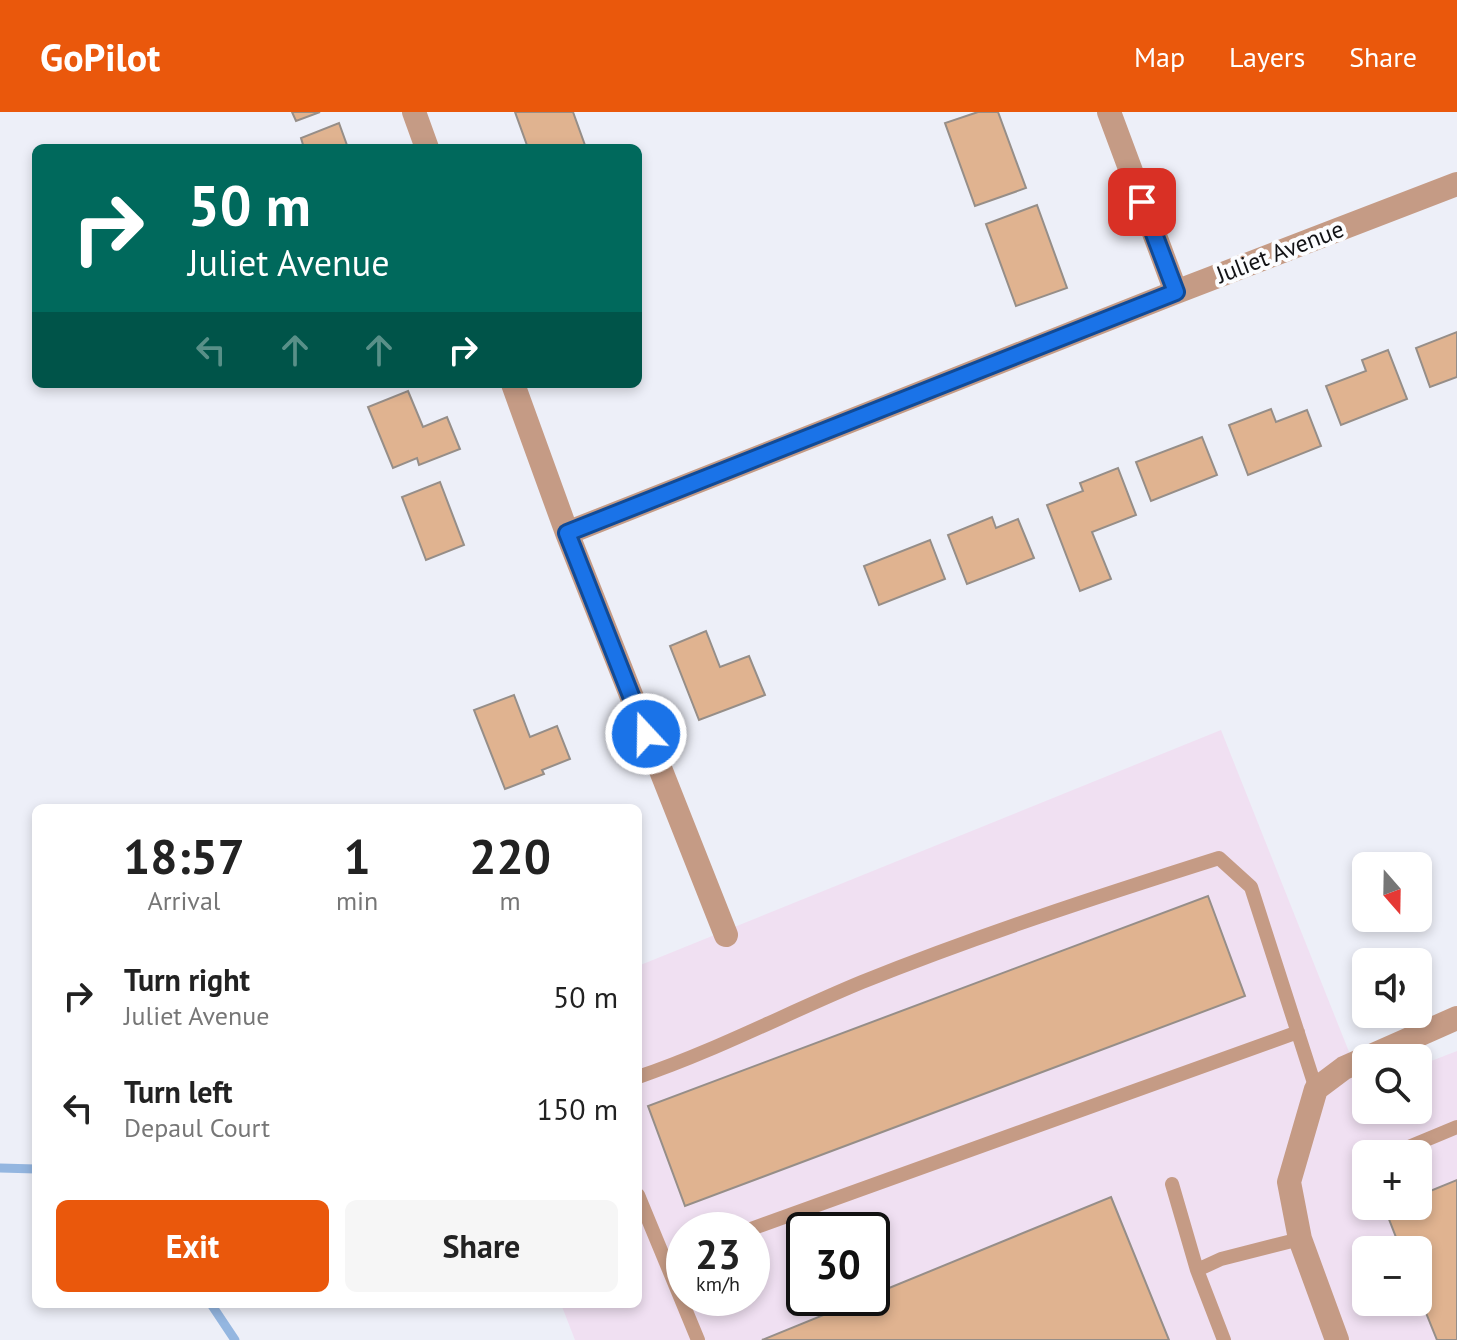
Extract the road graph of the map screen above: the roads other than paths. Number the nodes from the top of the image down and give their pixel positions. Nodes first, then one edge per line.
1 (414, 112) edge
2 (1109, 112) edge
3 (426, 144) edge
4 (1457, 184) edge
5 (1176, 292) junction
6 (514, 388) edge
7 (567, 533) junction
8 (726, 935) dead end
9 (1457, 1018) edge
10 (1298, 1032) junction
11 (642, 1076) edge
12 (1316, 1089) junction
13 (1457, 1127) edge
14 (1426, 1140) edge
15 (1172, 1184) dead end
16 (642, 1205) edge
17 (770, 1222) edge
18 (1300, 1239) junction
19 (665, 1260) joint
20 (1197, 1270) junction
21 (698, 1340) edge
22 (1224, 1340) edge
23 (1337, 1340) edge

1 - 3 street
2 - 5 street
4 - 5 street, Juliet Avenue
5 - 7 street, Juliet Avenue
6 - 7 street
7 - 8 street
9 - 12 street
10 - 11 lane
10 - 12 lane
10 - 17 lane
12 - 18 street
13 - 14 lane
15 - 20 lane
16 - 19 lane
18 - 20 lane
18 - 23 street
19 - 21 lane
20 - 22 lane

